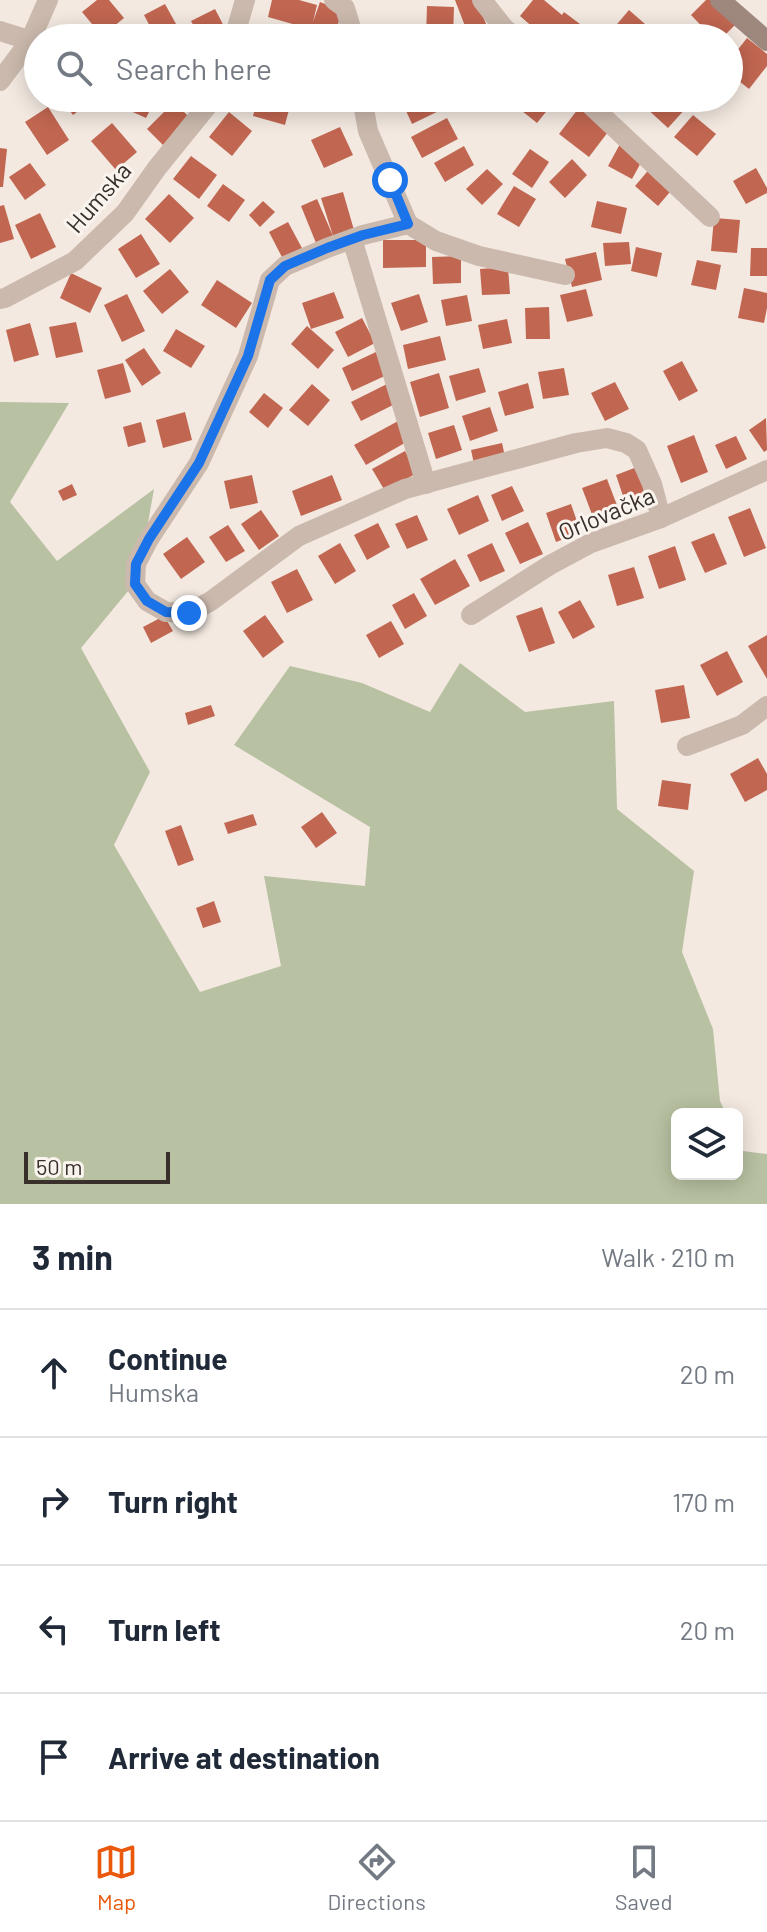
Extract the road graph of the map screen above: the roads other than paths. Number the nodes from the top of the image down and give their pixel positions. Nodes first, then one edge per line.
1 (48, 0) edge
2 (245, 0) edge
3 (334, 0) edge
4 (482, 0) edge
5 (720, 0) edge
6 (40, 24) edge
7 (238, 24) edge
8 (350, 24) edge
9 (501, 24) edge
10 (0, 31) edge
11 (24, 39) edge
12 (767, 41) edge
13 (24, 53) edge
14 (0, 81) edge
15 (202, 112) edge
16 (365, 112) edge
17 (598, 112) edge
18 (710, 217) dead end
19 (408, 224) junction
20 (352, 239) junction
21 (565, 275) dead end
22 (0, 299) edge
23 (767, 470) edge
24 (426, 484) junction
25 (661, 518) junction
26 (471, 615) dead end
27 (767, 706) edge
28 (687, 746) dead end

1 - 6 street
2 - 7 street
3 - 8 street
4 - 9 street
5 - 12 street
10 - 11 street
13 - 14 street
15 - 22 street, Humska
16 - 19 street
17 - 18 street
19 - 20 street
19 - 21 street
20 - 24 street
20 - 24 street
23 - 25 street, Orlovačka
24 - 25 street
25 - 26 street, Orlovačka
27 - 28 street

